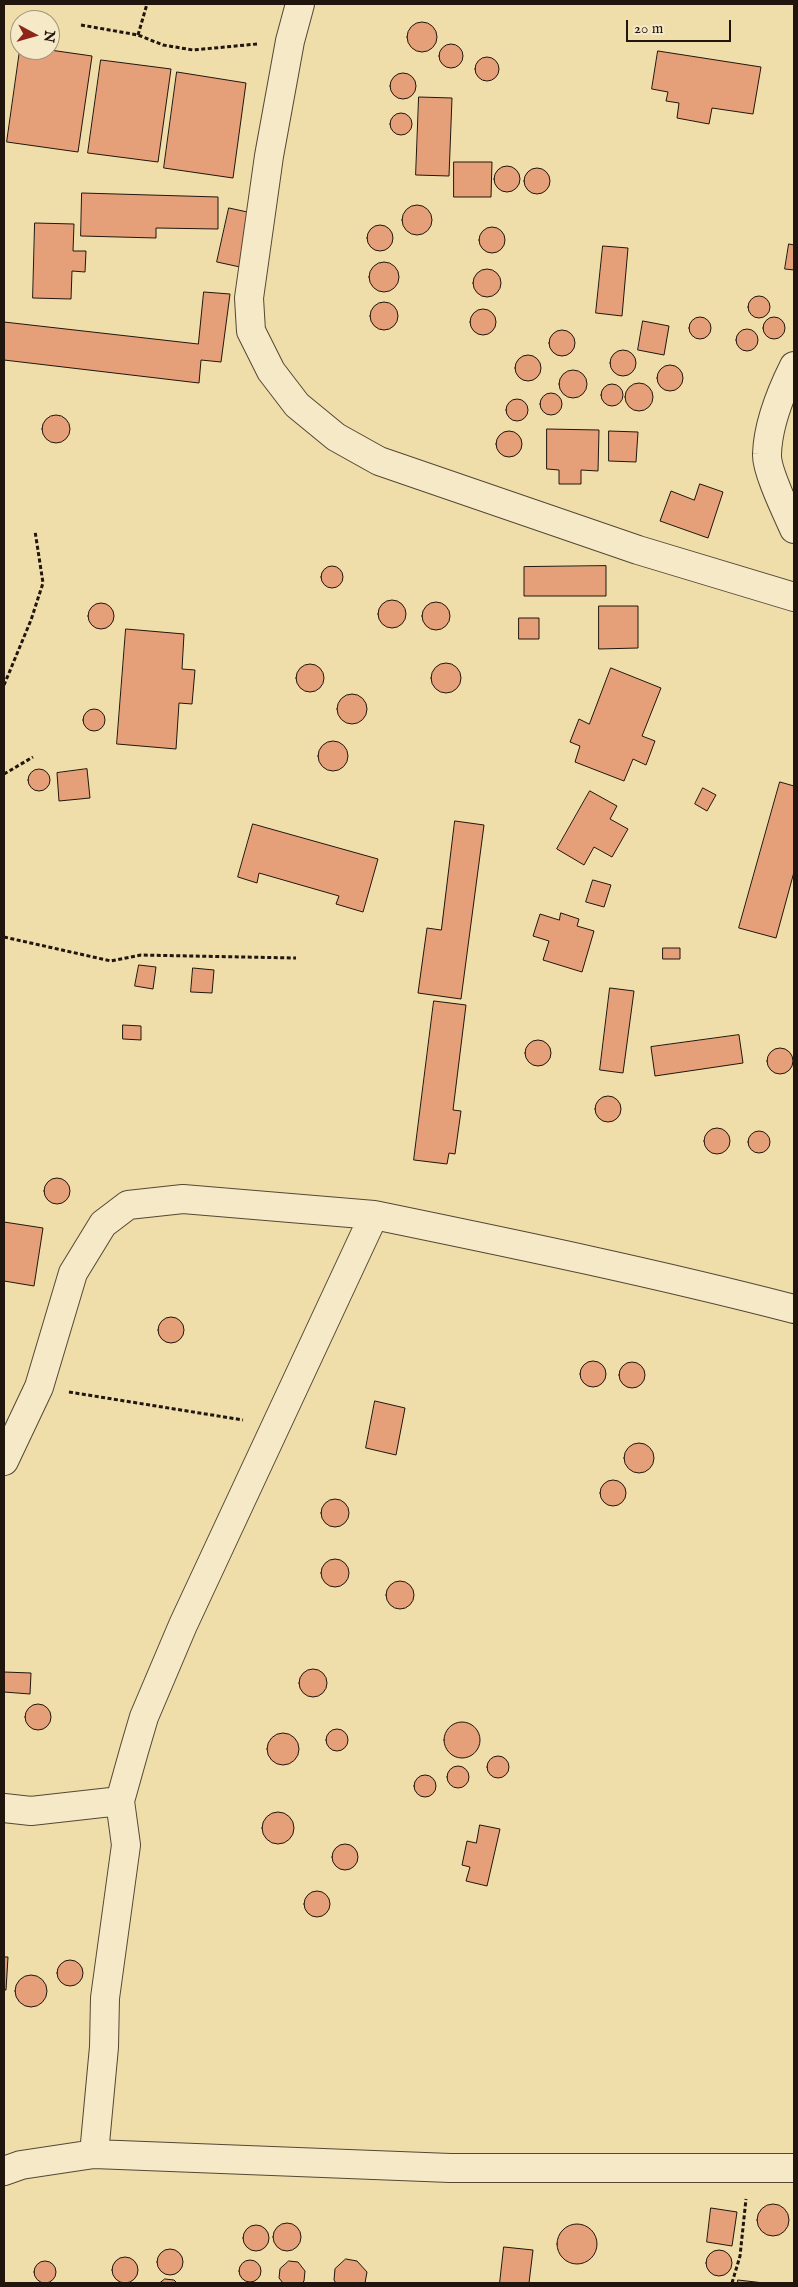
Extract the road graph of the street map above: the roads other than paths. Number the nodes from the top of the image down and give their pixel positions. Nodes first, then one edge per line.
1 (300, 4) edge
2 (794, 366) edge
3 (794, 529) edge
4 (794, 597) edge
5 (374, 1215) junction
6 (794, 1309) edge
7 (4, 1461) edge
8 (120, 1801) junction
9 (4, 1808) edge
10 (94, 2154) junction
11 (794, 2168) edge
12 (4, 2171) edge

1 - 4 street
2 - 3 street
5 - 6 street
5 - 7 street
5 - 8 street
8 - 9 street
8 - 10 street
10 - 11 street
10 - 12 street

